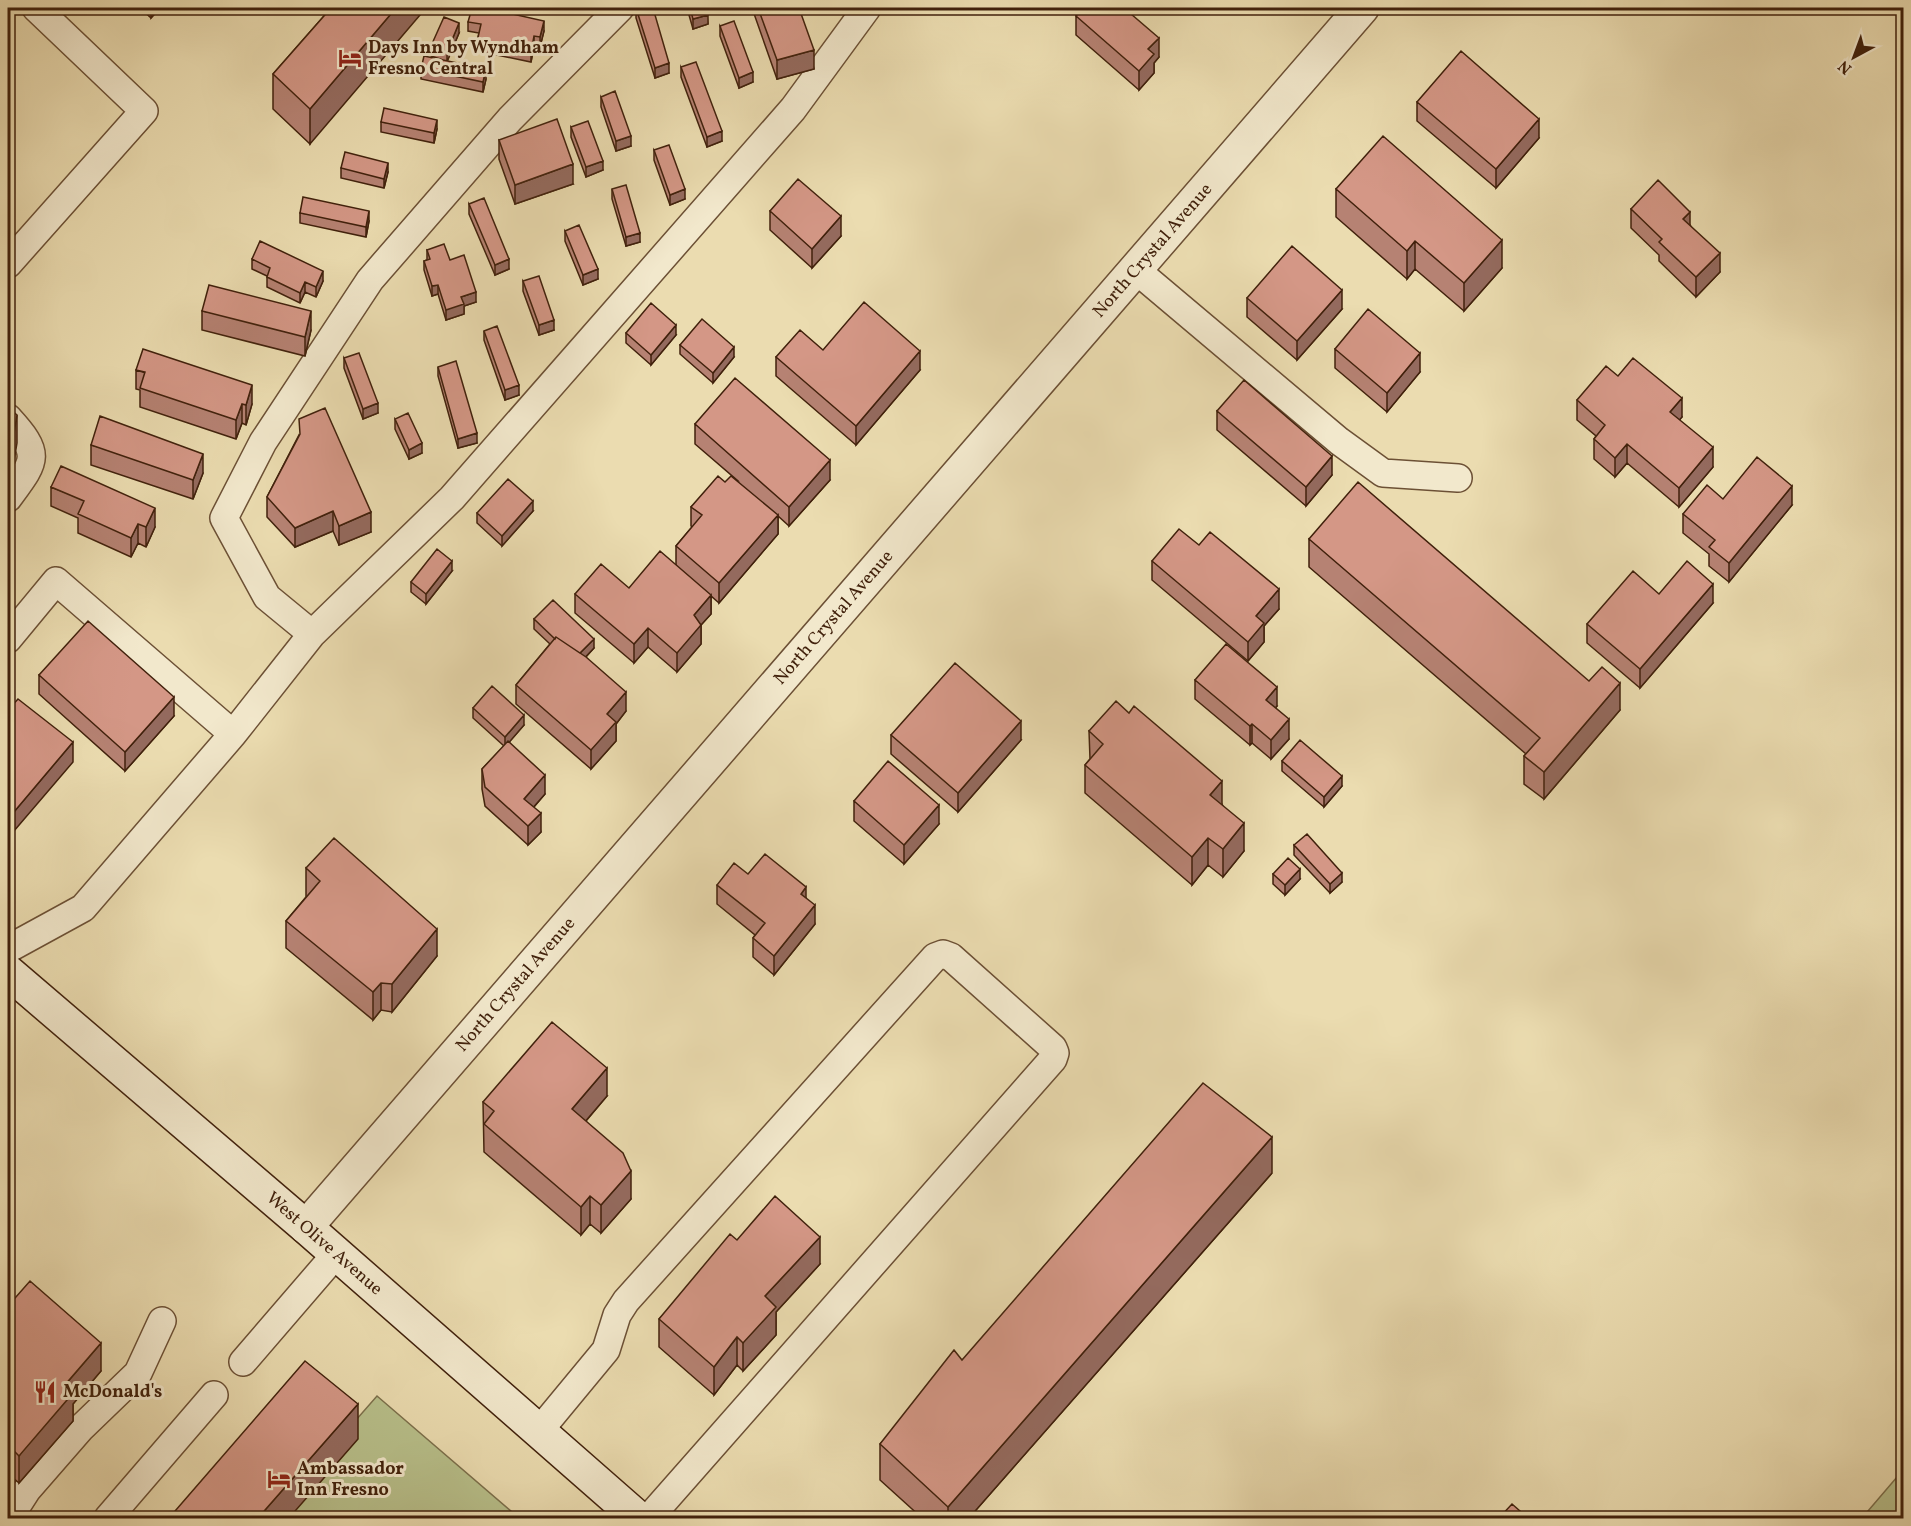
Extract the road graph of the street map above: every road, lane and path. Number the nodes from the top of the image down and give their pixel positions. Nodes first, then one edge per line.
1 (36, 8) edge
2 (620, 8) edge
3 (867, 8) edge
4 (1362, 8) edge
5 (8, 264) edge
6 (1136, 270) junction
7 (8, 418) edge
8 (1458, 478) dead end
9 (8, 498) edge
10 (312, 634) junction
11 (8, 639) edge
12 (233, 734) junction
13 (8, 949) edge
14 (8, 972) edge
15 (306, 1227) junction
16 (336, 1254) junction
17 (162, 1321) dead end
18 (243, 1362) dead end
19 (214, 1395) dead end
20 (539, 1431) junction
21 (9, 1518) edge
22 (108, 1518) edge
23 (638, 1518) edge
24 (649, 1518) edge

1 - 5 lane
2 - 10 lane
3 - 10 lane
4 - 6 street, North Crystal Avenue
6 - 8 lane
6 - 15 street, North Crystal Avenue
7 - 9 lane
10 - 12 lane
11 - 12 lane
12 - 13 lane
14 - 15 street, West Olive Avenue
15 - 16 street, West Olive Avenue
16 - 18 lane
16 - 20 street, West Olive Avenue
17 - 21 lane
19 - 22 lane
20 - 23 street, West Olive Avenue
20 - 24 lane

